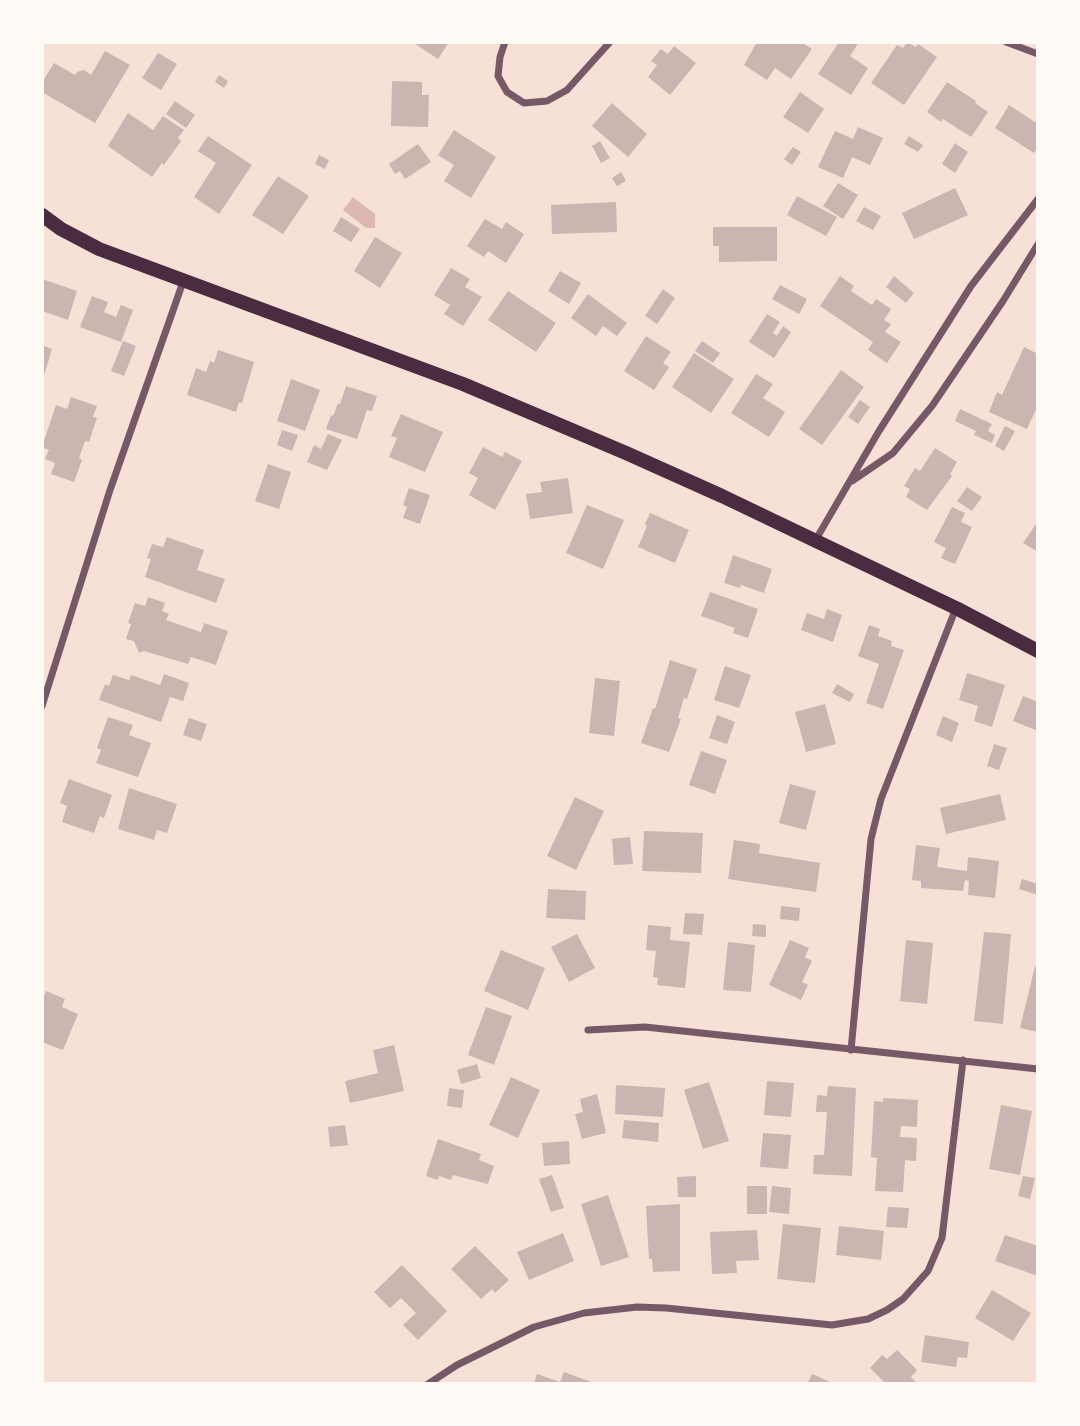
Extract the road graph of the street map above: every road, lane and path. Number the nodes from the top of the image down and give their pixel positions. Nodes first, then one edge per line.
1 (505, 42) edge
2 (610, 42) edge
3 (1006, 42) edge
4 (1038, 54) edge
5 (1038, 198) edge
6 (42, 215) edge
7 (1038, 244) edge
8 (183, 282) junction
9 (848, 483) junction
10 (815, 541) junction
11 (956, 608) junction
12 (1038, 651) edge
13 (42, 706) edge
14 (588, 1030) dead end
15 (851, 1050) junction
16 (963, 1060) junction
17 (1038, 1069) edge
18 (428, 1384) edge

1 - 2 street
3 - 4 street
5 - 9 street
6 - 8 main road
7 - 9 street
8 - 10 main road
8 - 13 street
9 - 10 street
10 - 11 main road
11 - 12 main road
11 - 15 street
14 - 15 street
15 - 16 street
16 - 17 street
16 - 18 street

